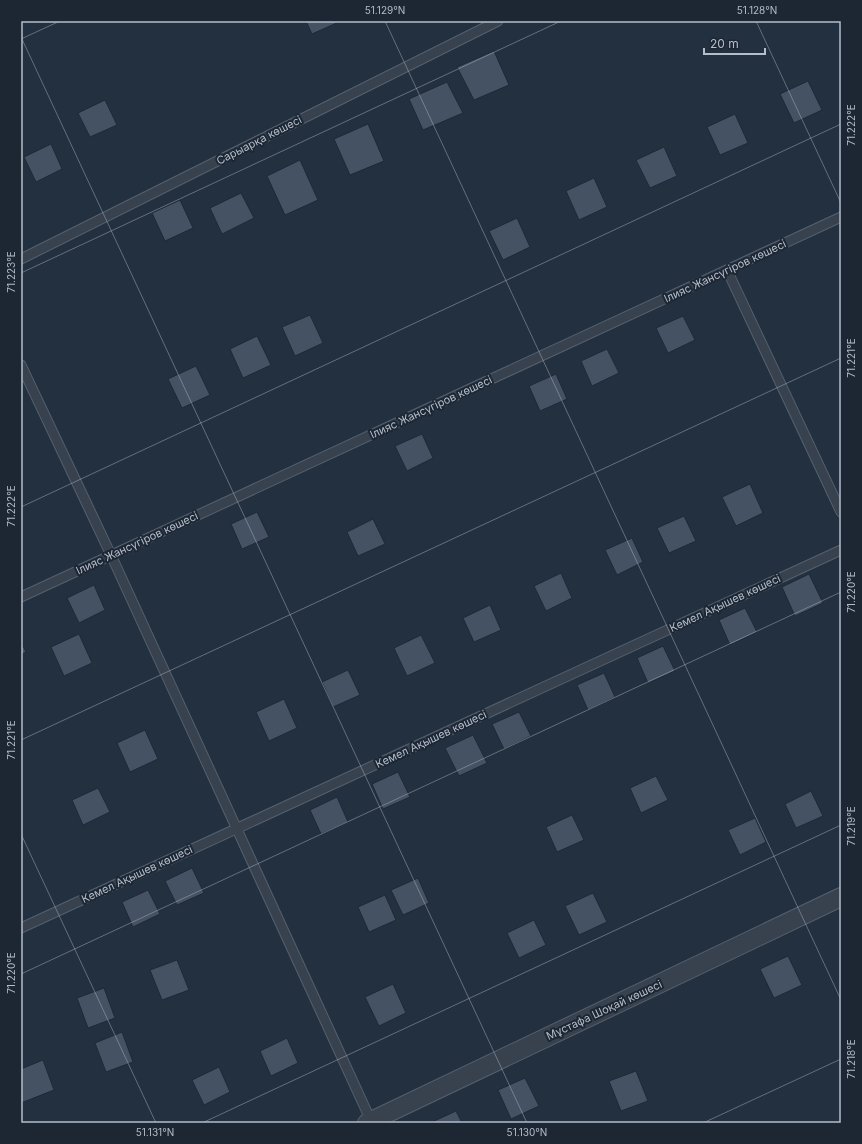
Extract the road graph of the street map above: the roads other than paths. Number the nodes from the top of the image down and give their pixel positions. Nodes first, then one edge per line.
1 (498, 21) edge
2 (841, 217) edge
3 (21, 259) edge
4 (727, 270) junction
5 (21, 365) edge
6 (841, 512) edge
7 (841, 550) edge
8 (111, 555) junction
9 (21, 597) edge
10 (236, 829) junction
11 (841, 898) edge
12 (21, 928) edge
13 (370, 1122) edge

1 - 3 lane, Сарыарқа көшесі
2 - 4 lane, Ілияс Жансүгіров көшесі
4 - 6 lane
4 - 8 lane, Ілияс Жансүгіров көшесі
5 - 8 lane
7 - 10 lane, Кемел Ақышев көшесі
8 - 9 lane, Ілияс Жансүгіров көшесі
8 - 10 lane
10 - 12 lane, Кемел Ақышев көшесі
10 - 13 lane
11 - 13 street, Мұстафа Шоқай көшесі

